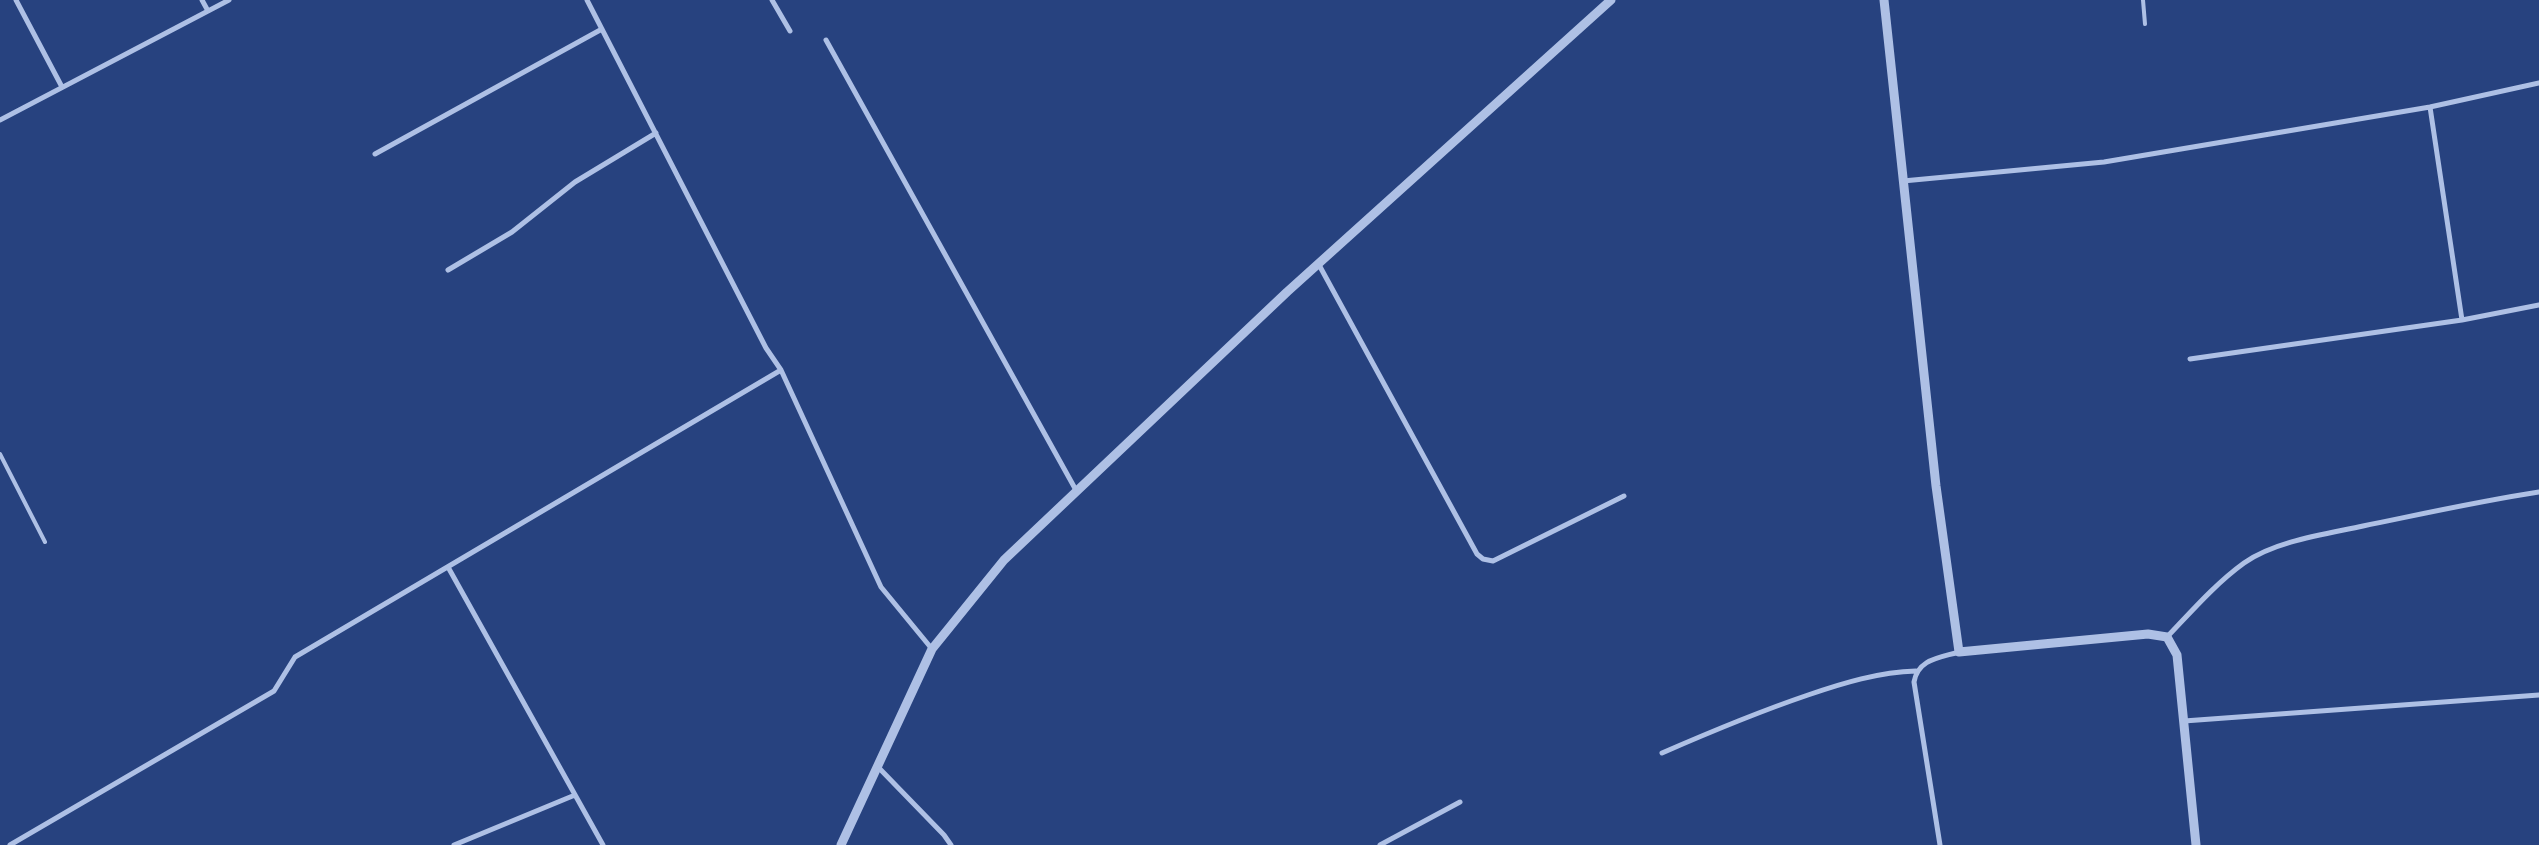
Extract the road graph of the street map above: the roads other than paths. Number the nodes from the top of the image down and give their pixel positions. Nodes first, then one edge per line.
1 (16, 0) edge
2 (202, 0) edge
3 (229, 0) edge
4 (587, 0) edge
5 (772, 0) edge
6 (1611, 0) edge
7 (1884, 0) edge
8 (2143, 0) edge
9 (208, 11) junction
10 (2145, 24) dead end
11 (602, 28) junction
12 (790, 31) dead end
13 (826, 40) dead end
14 (2539, 82) edge
15 (62, 87) junction
16 (2430, 107) junction
17 (0, 120) edge
18 (656, 133) junction
19 (375, 154) dead end
20 (1903, 181) junction
21 (1318, 263) junction
22 (448, 270) dead end
23 (2539, 305) edge
24 (2462, 320) junction
25 (2190, 359) dead end
26 (781, 370) junction
27 (0, 454) edge
28 (1077, 492) junction
29 (2539, 492) edge
30 (1624, 496) dead end
31 (45, 542) dead end
32 (448, 567) junction
33 (2167, 637) junction
34 (932, 649) junction
35 (1959, 652) junction
36 (1916, 671) junction
37 (2539, 695) edge
38 (2184, 721) junction
39 (1662, 754) dead end
40 (878, 767) junction
41 (575, 795) junction
42 (1460, 802) dead end
43 (10, 845) edge
44 (454, 845) edge
45 (603, 845) edge
46 (842, 845) edge
47 (951, 845) edge
48 (1380, 845) edge
49 (1940, 845) edge
50 (2196, 845) edge

1 - 15 street
2 - 9 street
3 - 9 street
4 - 11 street
5 - 12 street
6 - 21 street
7 - 20 street
8 - 10 lane
9 - 15 street
11 - 18 street
11 - 19 street
13 - 28 street
14 - 16 street
15 - 17 street
16 - 20 street
16 - 24 street
18 - 22 street
18 - 26 street
20 - 35 street
21 - 28 street
21 - 30 street
23 - 24 street
24 - 25 street
26 - 32 street
26 - 34 street
27 - 31 lane
28 - 34 street
29 - 33 street
32 - 41 street
32 - 43 street
33 - 35 street
33 - 38 street
34 - 40 street
35 - 36 street
36 - 39 street
36 - 49 street
37 - 38 street
38 - 50 street
40 - 46 street
40 - 47 street
41 - 44 street
41 - 45 street
42 - 48 street

